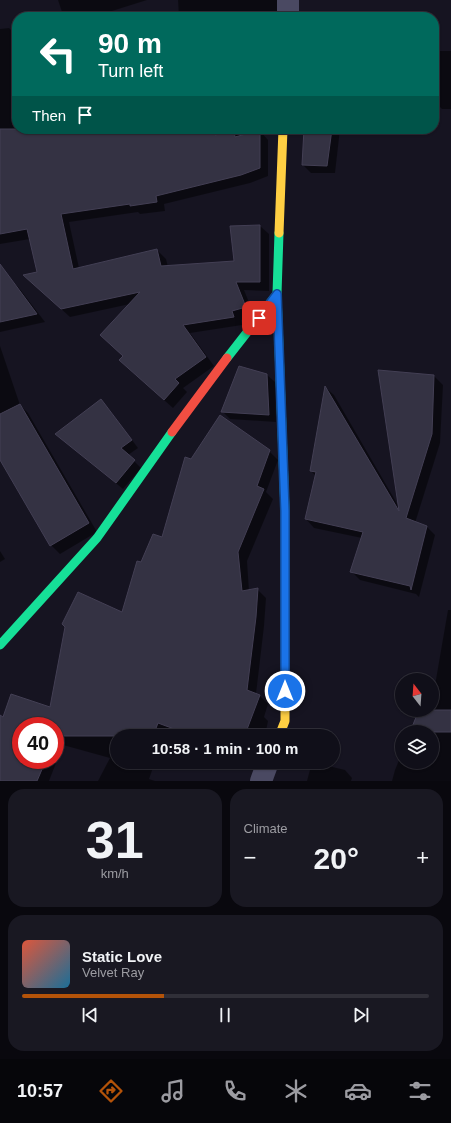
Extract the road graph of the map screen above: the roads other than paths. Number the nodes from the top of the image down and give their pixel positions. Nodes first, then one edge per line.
1 (288, 0) edge
2 (288, 12) edge
3 (283, 134) edge
4 (277, 294) junction
5 (0, 645) edge
6 (282, 729) edge
7 (265, 769) edge
8 (261, 781) edge

1 - 2 street
3 - 4 street
4 - 5 street
4 - 6 street
7 - 8 street

